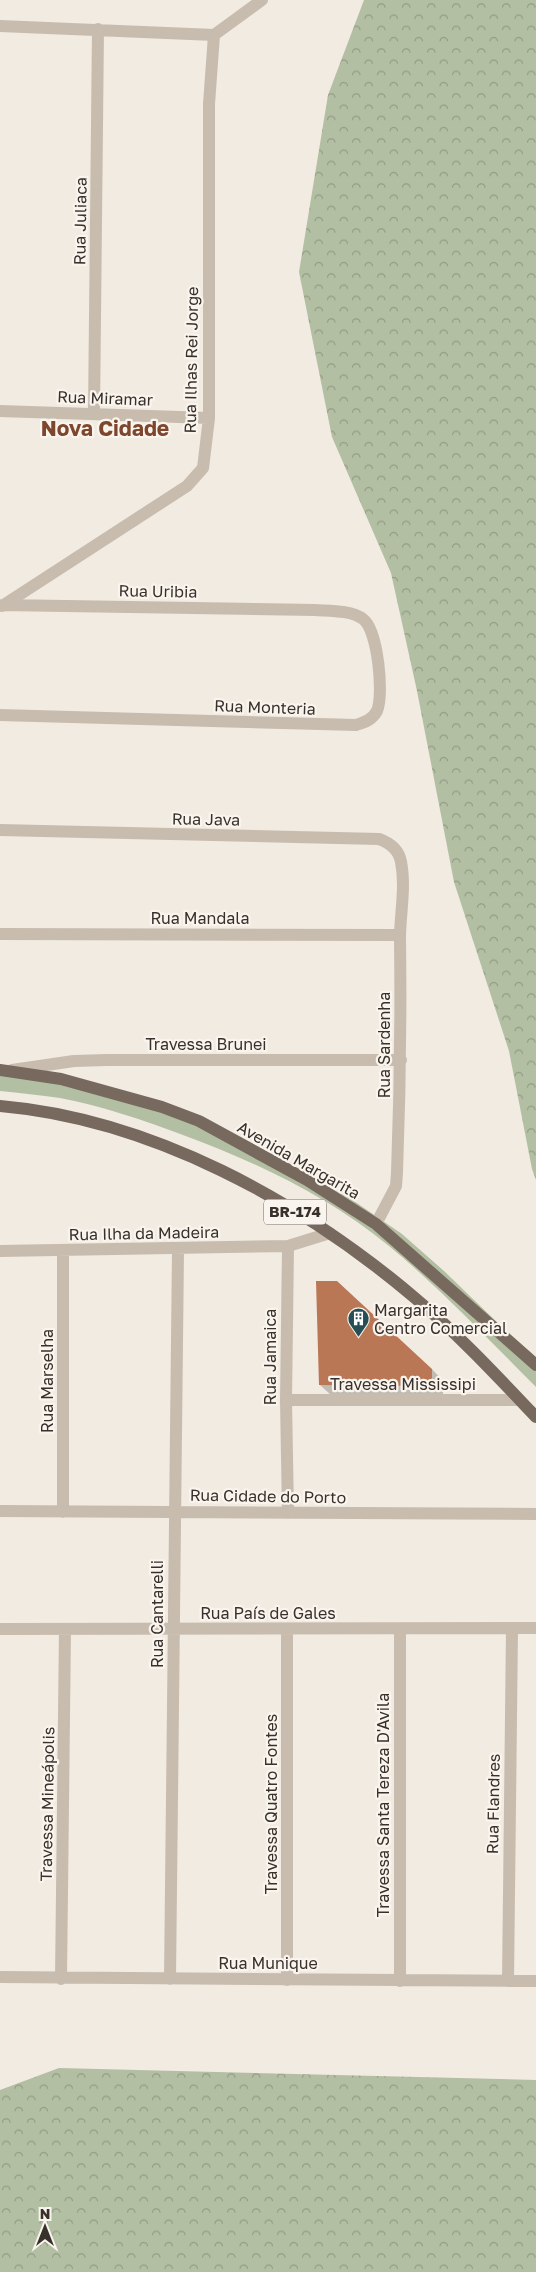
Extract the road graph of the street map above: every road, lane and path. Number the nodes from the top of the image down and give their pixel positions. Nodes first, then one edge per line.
1 (262, 0) edge
2 (0, 26) edge
3 (98, 29) junction
4 (214, 35) junction
5 (0, 411) edge
6 (94, 413) junction
7 (210, 418) junction
8 (1, 607) edge
9 (315, 610) joint
10 (0, 715) edge
11 (0, 830) edge
12 (401, 861) joint
13 (0, 934) edge
14 (400, 935) junction
15 (401, 1060) junction
16 (6, 1070) edge
17 (0, 1106) edge
18 (376, 1224) junction
19 (330, 1233) junction
20 (288, 1246) junction
21 (63, 1250) junction
22 (178, 1250) junction
23 (0, 1251) edge
24 (536, 1364) edge
25 (286, 1400) junction
26 (520, 1400) junction
27 (536, 1417) edge
28 (0, 1511) edge
29 (174, 1511) junction
30 (63, 1512) junction
31 (288, 1513) junction
32 (536, 1514) edge
33 (512, 1628) junction
34 (536, 1628) edge
35 (0, 1629) edge
36 (65, 1629) junction
37 (174, 1629) junction
38 (287, 1629) junction
39 (400, 1629) junction
40 (0, 1978) edge
41 (61, 1979) junction
42 (170, 1979) junction
43 (287, 1980) junction
44 (400, 1981) junction
45 (508, 1981) junction
46 (536, 1981) edge

1 - 4 street
2 - 3 street
3 - 4 street
3 - 6 street, Rua Juliaca
4 - 7 street, Rua Ilhas Rei Jorge
5 - 6 street, Rua Miramar
6 - 7 street, Rua Miramar
7 - 8 street, Rua Ilhas Rei Jorge
8 - 9 street, Rua Uribia
9 - 10 street, Rua Monteria
11 - 12 street, Rua Java
12 - 14 street, Rua Sardenha
13 - 14 street, Rua Mandala
14 - 15 street, Rua Sardenha
15 - 16 street, Travessa Brunei
15 - 18 street, Rua Sardenha
16 - 18 main road, Avenida Margarita / BR-174
17 - 19 main road, BR-174
18 - 24 main road, Avenida Margarita / BR-174
19 - 20 street
19 - 26 main road, BR-174
20 - 22 street, Rua Ilha da Madeira
20 - 25 street, Rua Jamaica
21 - 22 street, Rua Ilha da Madeira
21 - 23 street, Rua Ilha da Madeira
21 - 30 street, Rua Marselha
22 - 29 street, Rua Cantarelli
25 - 26 street, Travessa Mississipi
25 - 31 street, Rua Jamaica
26 - 27 main road, BR-174
28 - 30 street, Rua Cidade do Porto
29 - 30 street, Rua Cidade do Porto
29 - 31 street, Rua Cidade do Porto
29 - 37 street, Rua Cantarelli
31 - 32 street, Rua Cidade do Porto
33 - 34 street, Rua País de Gales
33 - 39 street, Rua País de Gales
33 - 45 street, Rua Flandres
35 - 36 street, Rua País de Gales
36 - 37 street, Rua País de Gales
36 - 41 street, Travessa Mineápolis
37 - 38 street, Rua País de Gales
37 - 42 street, Rua Cantarelli
38 - 39 street, Rua País de Gales
38 - 43 street, Travessa Quatro Fontes
39 - 44 street, Travessa Santa Tereza D'Avila
40 - 41 street, Rua Munique
41 - 42 street, Rua Munique
42 - 43 street, Rua Munique
43 - 44 street, Rua Munique
44 - 45 street, Rua Munique
45 - 46 street, Rua Munique

